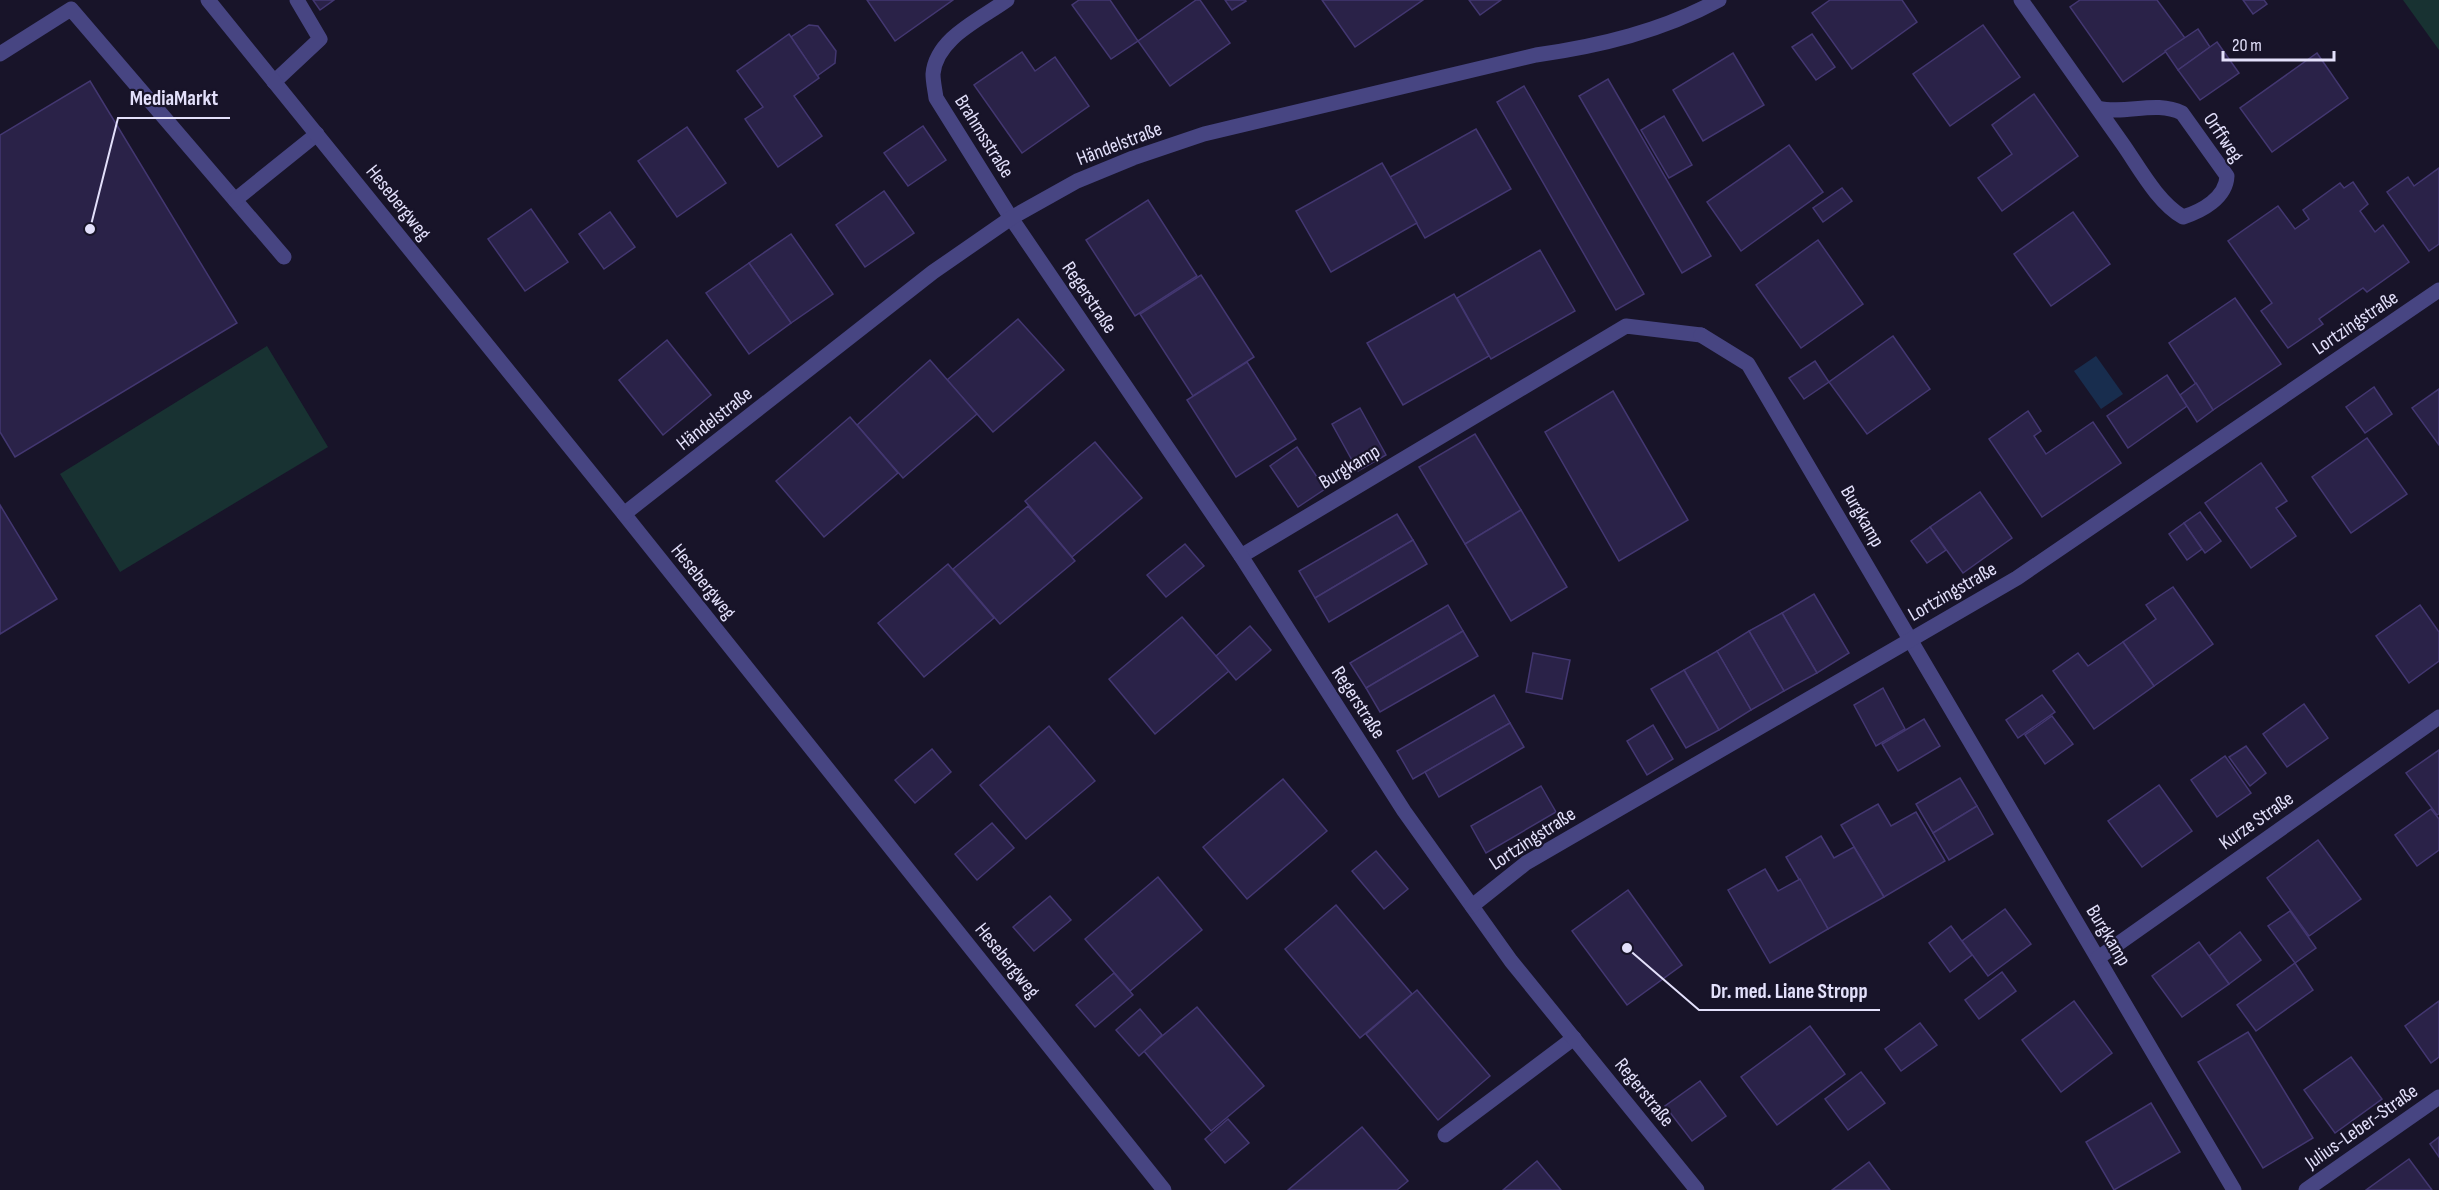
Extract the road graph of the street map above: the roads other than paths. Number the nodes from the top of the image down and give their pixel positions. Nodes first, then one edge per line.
1 (208, 0) edge
2 (297, 0) edge
3 (1007, 0) edge
4 (1719, 0) edge
5 (2021, 0) edge
6 (0, 54) edge
7 (274, 82) junction
8 (2098, 108) junction
9 (317, 134) junction
10 (235, 200) junction
11 (1011, 218) junction
12 (285, 257) dead end
13 (2439, 290) edge
14 (624, 514) junction
15 (1241, 556) junction
16 (1910, 640) junction
17 (2439, 717) edge
18 (1472, 906) junction
19 (2098, 958) junction
20 (1574, 1038) junction
21 (2439, 1097) edge
22 (1445, 1136) dead end
23 (1164, 1190) edge
24 (1697, 1190) edge
25 (2234, 1190) edge
26 (2306, 1190) edge

1 - 7 street, Hesebergweg
2 - 7 street
3 - 11 street, Brahmsstraße
4 - 11 street, Händelstraße
5 - 8 street, Orffweg
6 - 10 street
7 - 9 street, Hesebergweg
8 - 8 street, Orffweg
9 - 10 street
9 - 14 street, Hesebergweg
10 - 12 street
11 - 14 street, Händelstraße
11 - 15 street, Regerstraße
13 - 16 street, Lortzingstraße
14 - 23 street, Hesebergweg
15 - 16 street, Burgkamp
15 - 18 street, Regerstraße
16 - 18 street, Lortzingstraße
16 - 19 street, Burgkamp
17 - 19 street, Kurze Straße
18 - 20 street, Regerstraße
19 - 25 street, Burgkamp
20 - 22 street
20 - 24 street, Regerstraße
21 - 26 street, Julius-Leber-Straße

